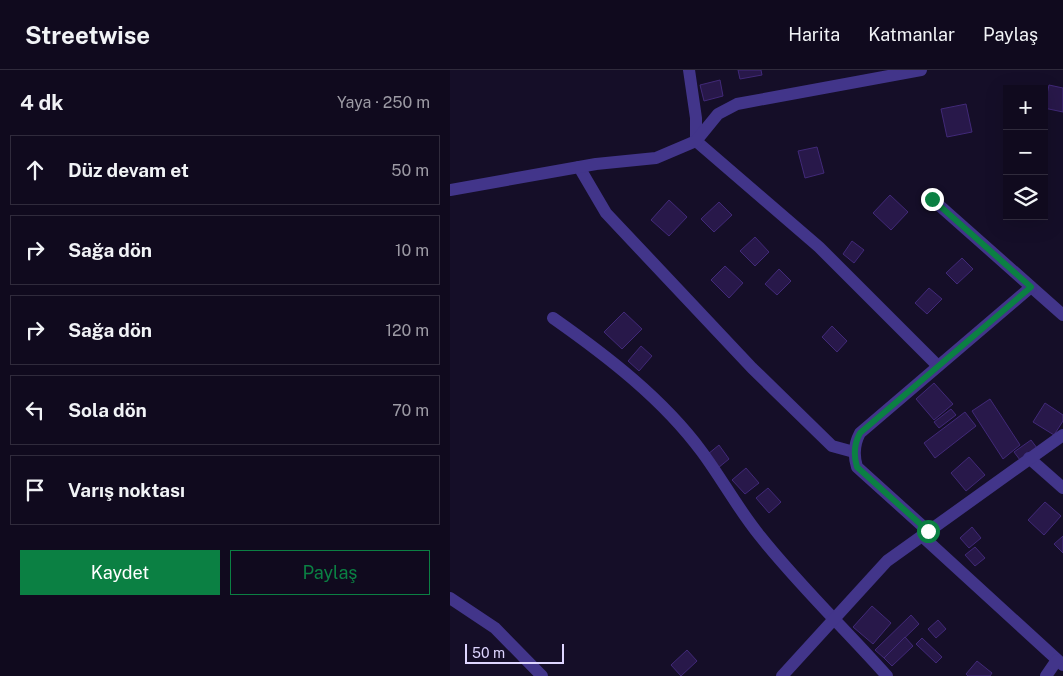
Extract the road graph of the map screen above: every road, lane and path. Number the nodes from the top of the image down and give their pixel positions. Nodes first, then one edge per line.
1 (689, 70) edge
2 (921, 70) edge
3 (696, 141) junction
4 (580, 167) junction
5 (450, 190) edge
6 (932, 199) dead end
7 (1031, 287) junction
8 (1063, 315) edge
9 (553, 318) dead end
10 (938, 366) junction
11 (1063, 435) edge
12 (854, 452) junction
13 (1030, 458) junction
14 (1063, 488) edge
15 (925, 533) junction
16 (450, 598) edge
17 (835, 618) junction
18 (1060, 662) edge
19 (542, 676) edge
20 (782, 676) edge
21 (887, 676) edge
22 (1046, 676) edge

1 - 3 street
2 - 3 street
3 - 4 street
3 - 10 street
4 - 5 street
4 - 12 street
6 - 7 street
7 - 8 street
7 - 10 street
9 - 17 street
10 - 12 street
11 - 13 street
12 - 15 street
13 - 14 street
13 - 15 street
15 - 17 street
15 - 18 street
16 - 19 street
17 - 20 street
17 - 21 street
18 - 22 street

